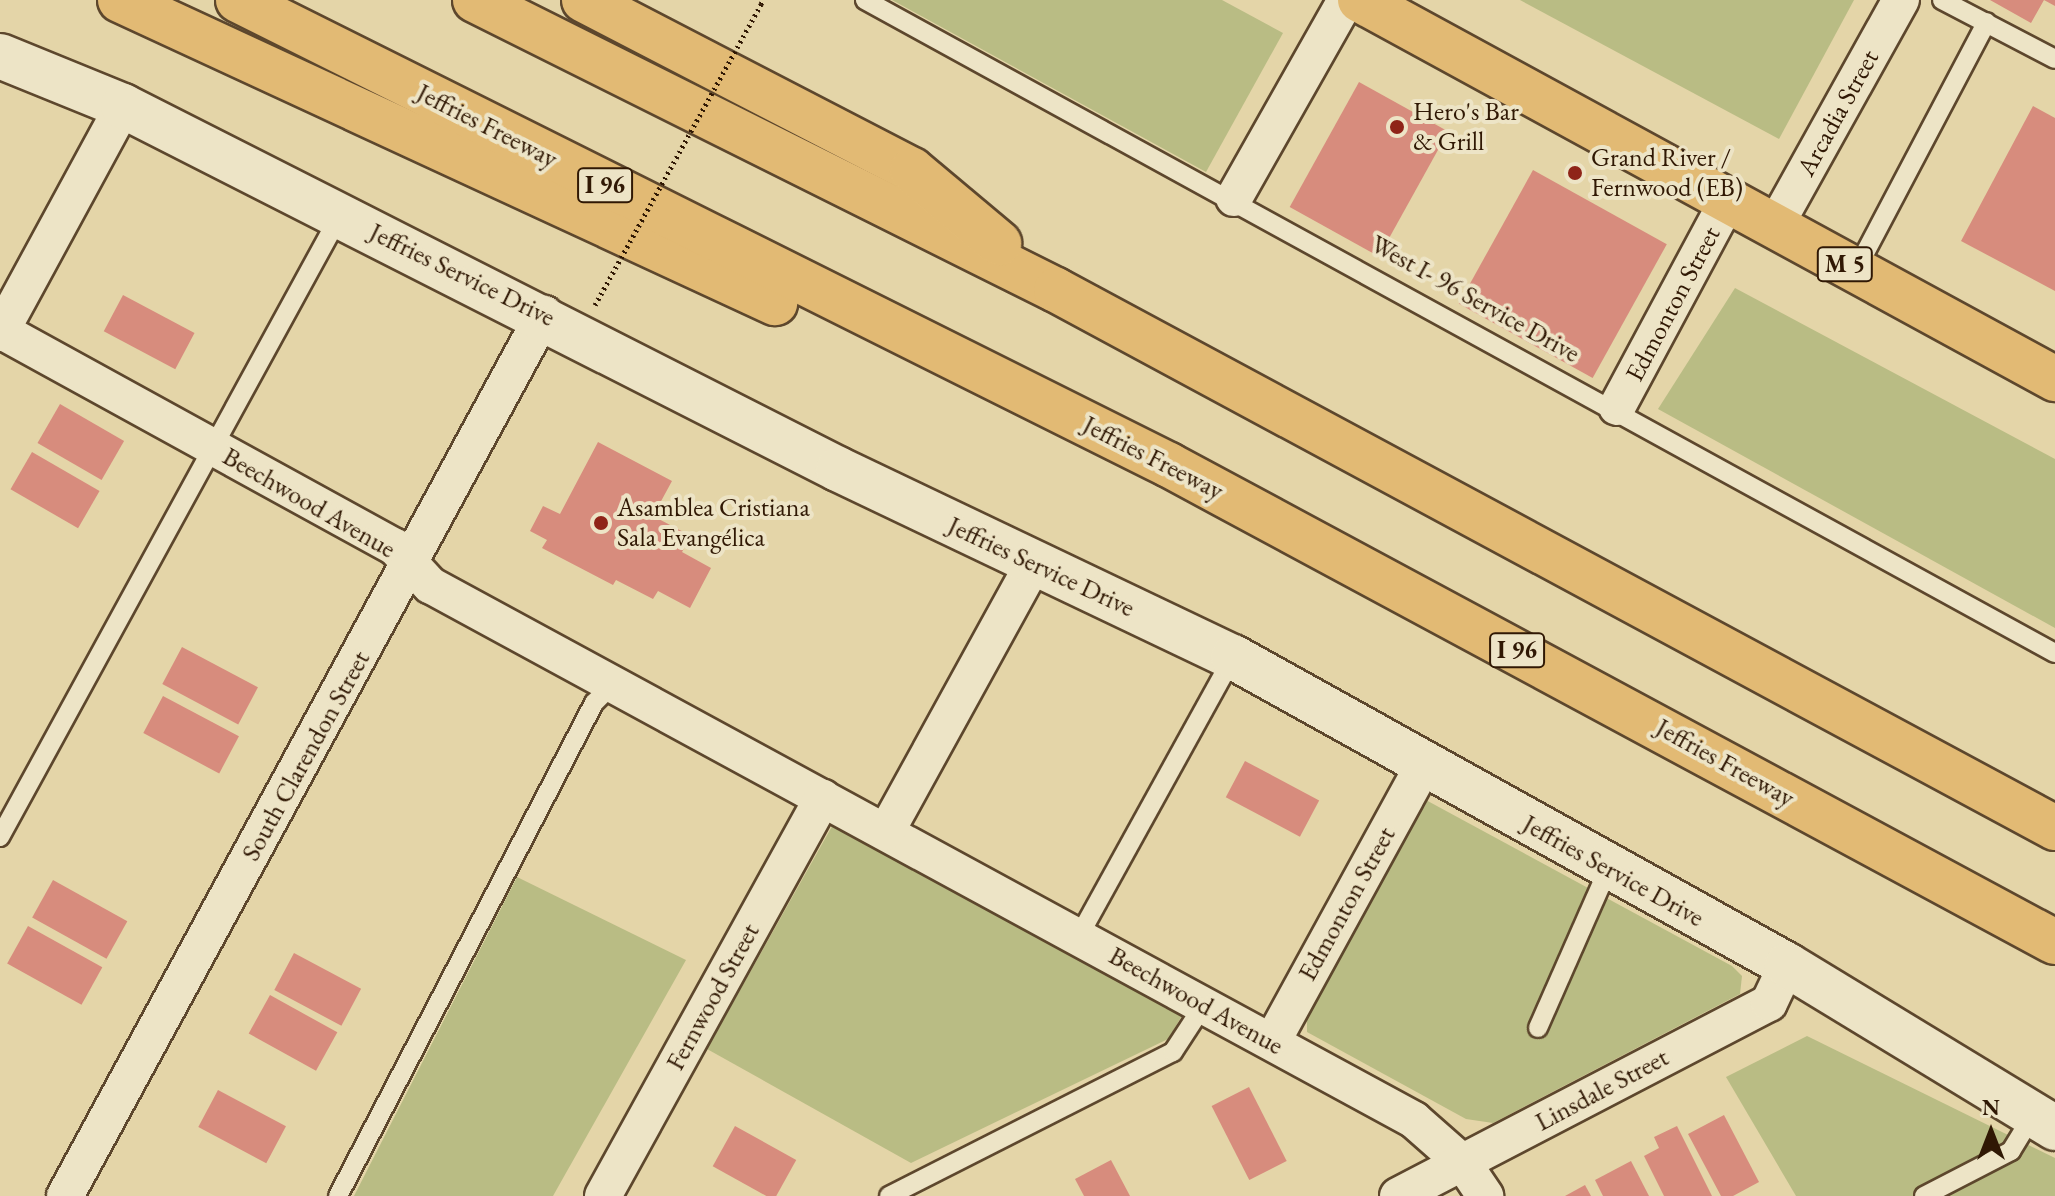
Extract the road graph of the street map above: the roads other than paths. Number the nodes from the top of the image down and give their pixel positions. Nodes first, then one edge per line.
1 (120, 0) edge
2 (238, 0) edge
3 (475, 0) edge
4 (584, 0) edge
5 (865, 0) edge
6 (1346, 0) edge
7 (1901, 0) edge
8 (1942, 0) edge
9 (1386, 6) edge
10 (1987, 22) junction
11 (0, 56) edge
12 (2055, 59) edge
13 (123, 106) junction
14 (1234, 198) junction
15 (1728, 200) junction
16 (340, 215) junction
17 (1775, 226) junction
18 (1856, 270) junction
19 (1056, 290) junction
20 (544, 314) junction
21 (0, 331) edge
22 (973, 370) junction
23 (2055, 379) edge
24 (1617, 407) junction
25 (211, 446) junction
26 (411, 565) junction
27 (1033, 565) junction
28 (2055, 653) edge
29 (1233, 657) junction
30 (613, 684) junction
31 (1423, 766) junction
32 (823, 798) junction
33 (2055, 828) edge
34 (886, 832) junction
35 (0, 837) edge
36 (1608, 869) junction
37 (1079, 936) junction
38 (2055, 942) edge
39 (1787, 965) junction
40 (1203, 1006) junction
41 (1538, 1028) dead end
42 (1272, 1042) junction
43 (2044, 1122) edge
44 (1463, 1163) junction
45 (65, 1196) edge
46 (338, 1196) edge
47 (603, 1196) edge
48 (889, 1196) edge
49 (1398, 1196) edge
50 (1485, 1196) edge
51 (1924, 1196) edge

1 - 22 main road
2 - 22 main road, Jeffries Freeway / I 96
3 - 19 main road
4 - 19 main road
5 - 14 lane, West I- 96 Service Drive
6 - 14 street
7 - 17 street, Arcadia Street
8 - 10 lane
9 - 15 main road, M 5
10 - 12 lane
10 - 18 lane
11 - 13 street, Jeffries Service Drive
13 - 16 street, Jeffries Service Drive
13 - 21 street
14 - 24 lane, West I- 96 Service Drive
15 - 17 main road, M 5
15 - 24 street, Edmonton Street
16 - 20 street, Jeffries Service Drive
16 - 25 lane
17 - 18 main road, M 5
18 - 23 main road, M 5
19 - 33 main road
20 - 26 street, South Clarendon Street
20 - 27 street, Jeffries Service Drive
21 - 25 street, Beechwood Avenue
22 - 38 main road, Jeffries Freeway / I 96
24 - 28 lane, West I- 96 Service Drive
25 - 26 street, Beechwood Avenue
25 - 35 lane
26 - 30 street, Beechwood Avenue
26 - 45 street, South Clarendon Street
27 - 29 street, Jeffries Service Drive
27 - 34 street
29 - 31 street, Jeffries Service Drive
29 - 37 lane
30 - 32 street, Beechwood Avenue
30 - 46 lane
31 - 36 street, Jeffries Service Drive
31 - 42 street, Edmonton Street
32 - 34 street, Beechwood Avenue
32 - 47 street, Fernwood Street
34 - 37 street, Beechwood Avenue
36 - 39 street, Jeffries Service Drive
36 - 41 lane
37 - 40 street, Beechwood Avenue
39 - 43 street, Jeffries Service Drive
39 - 44 street, Linsdale Street
40 - 42 street, Beechwood Avenue
40 - 48 lane
42 - 44 street, Beechwood Avenue
43 - 51 lane
44 - 49 street, Linsdale Street
44 - 50 street, Beechwood Avenue

